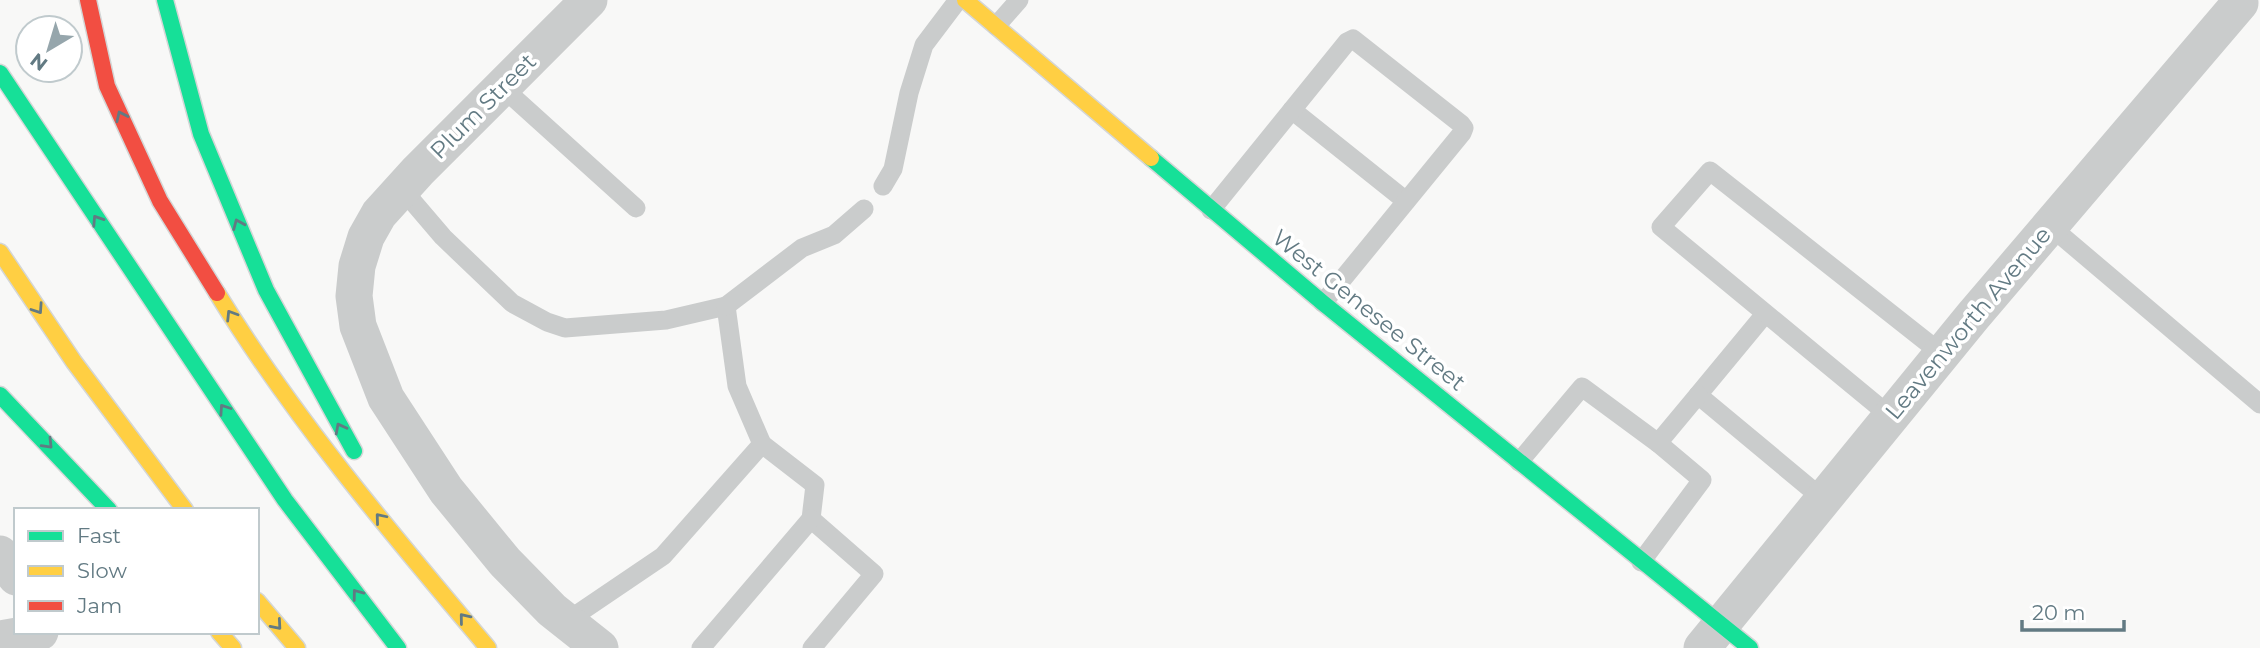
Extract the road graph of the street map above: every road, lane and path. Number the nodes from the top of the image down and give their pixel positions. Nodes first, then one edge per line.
1 (88, 0) edge
2 (165, 0) edge
3 (589, 0) edge
4 (958, 0) edge
5 (965, 0) edge
6 (1019, 0) edge
7 (2246, 7) edge
8 (996, 26) junction
9 (0, 73) edge
10 (502, 88) junction
11 (1292, 110) junction
12 (883, 186) dead end
13 (1406, 201) junction
14 (390, 202) junction
15 (636, 208) dead end
16 (864, 209) dead end
17 (1210, 210) junction
18 (2050, 226) junction
19 (0, 252) edge
20 (1323, 303) junction
21 (726, 306) junction
22 (1765, 313) junction
23 (1942, 354) junction
24 (0, 395) edge
25 (1698, 395) junction
26 (2260, 404) edge
27 (1891, 416) junction
28 (1658, 443) junction
29 (762, 444) junction
30 (362, 462) dead end
31 (1519, 462) junction
32 (1823, 499) junction
33 (106, 508) edge
34 (184, 508) edge
35 (810, 519) junction
36 (408, 528) dead end
37 (0, 554) edge
38 (1641, 562) junction
39 (14, 574) edge
40 (440, 589) junction
41 (259, 603) edge
42 (567, 621) junction
43 (29, 634) edge
44 (221, 634) edge
45 (1711, 636) edge
46 (0, 639) edge
47 (233, 648) edge
48 (298, 648) edge
49 (398, 648) edge
50 (488, 648) edge
51 (600, 648) edge
52 (701, 648) edge
53 (812, 648) edge
54 (1750, 648) edge

40 -> 1 main road
30 -> 2 main road
3 - 10 street, Plum Street
4 - 12 lane
5 - 8 main road, West Genesee Street
6 - 8 lane
7 - 18 street, Leavenworth Avenue
8 - 17 main road, West Genesee Street
49 -> 9 main road
10 - 14 street, Plum Street
10 - 15 lane
11 - 13 lane
11 - 13 lane
11 - 17 lane
13 - 20 lane
14 - 21 lane
14 - 42 street, Plum Street
16 - 21 lane
17 - 20 main road, West Genesee Street
18 - 23 street, Leavenworth Avenue
18 - 26 lane
19 -> 34 main road
20 - 31 main road, West Genesee Street
21 - 29 lane
22 - 23 lane
22 - 25 lane
22 - 27 lane
23 - 27 street, Leavenworth Avenue
24 -> 33 main road
25 - 28 lane
25 - 32 lane
27 - 32 street, Leavenworth Avenue
28 - 31 lane
28 - 38 lane
29 - 35 lane
29 - 42 lane
31 - 38 main road, West Genesee Street
32 - 45 street, Leavenworth Avenue
35 - 52 lane
35 - 53 lane
36 - 40 main road
37 - 39 street
38 - 45 main road, West Genesee Street
50 -> 40 main road
41 -> 48 main road
42 - 51 street, Plum Street
43 - 46 street
44 - 47 main road
45 - 54 main road, West Genesee Street

